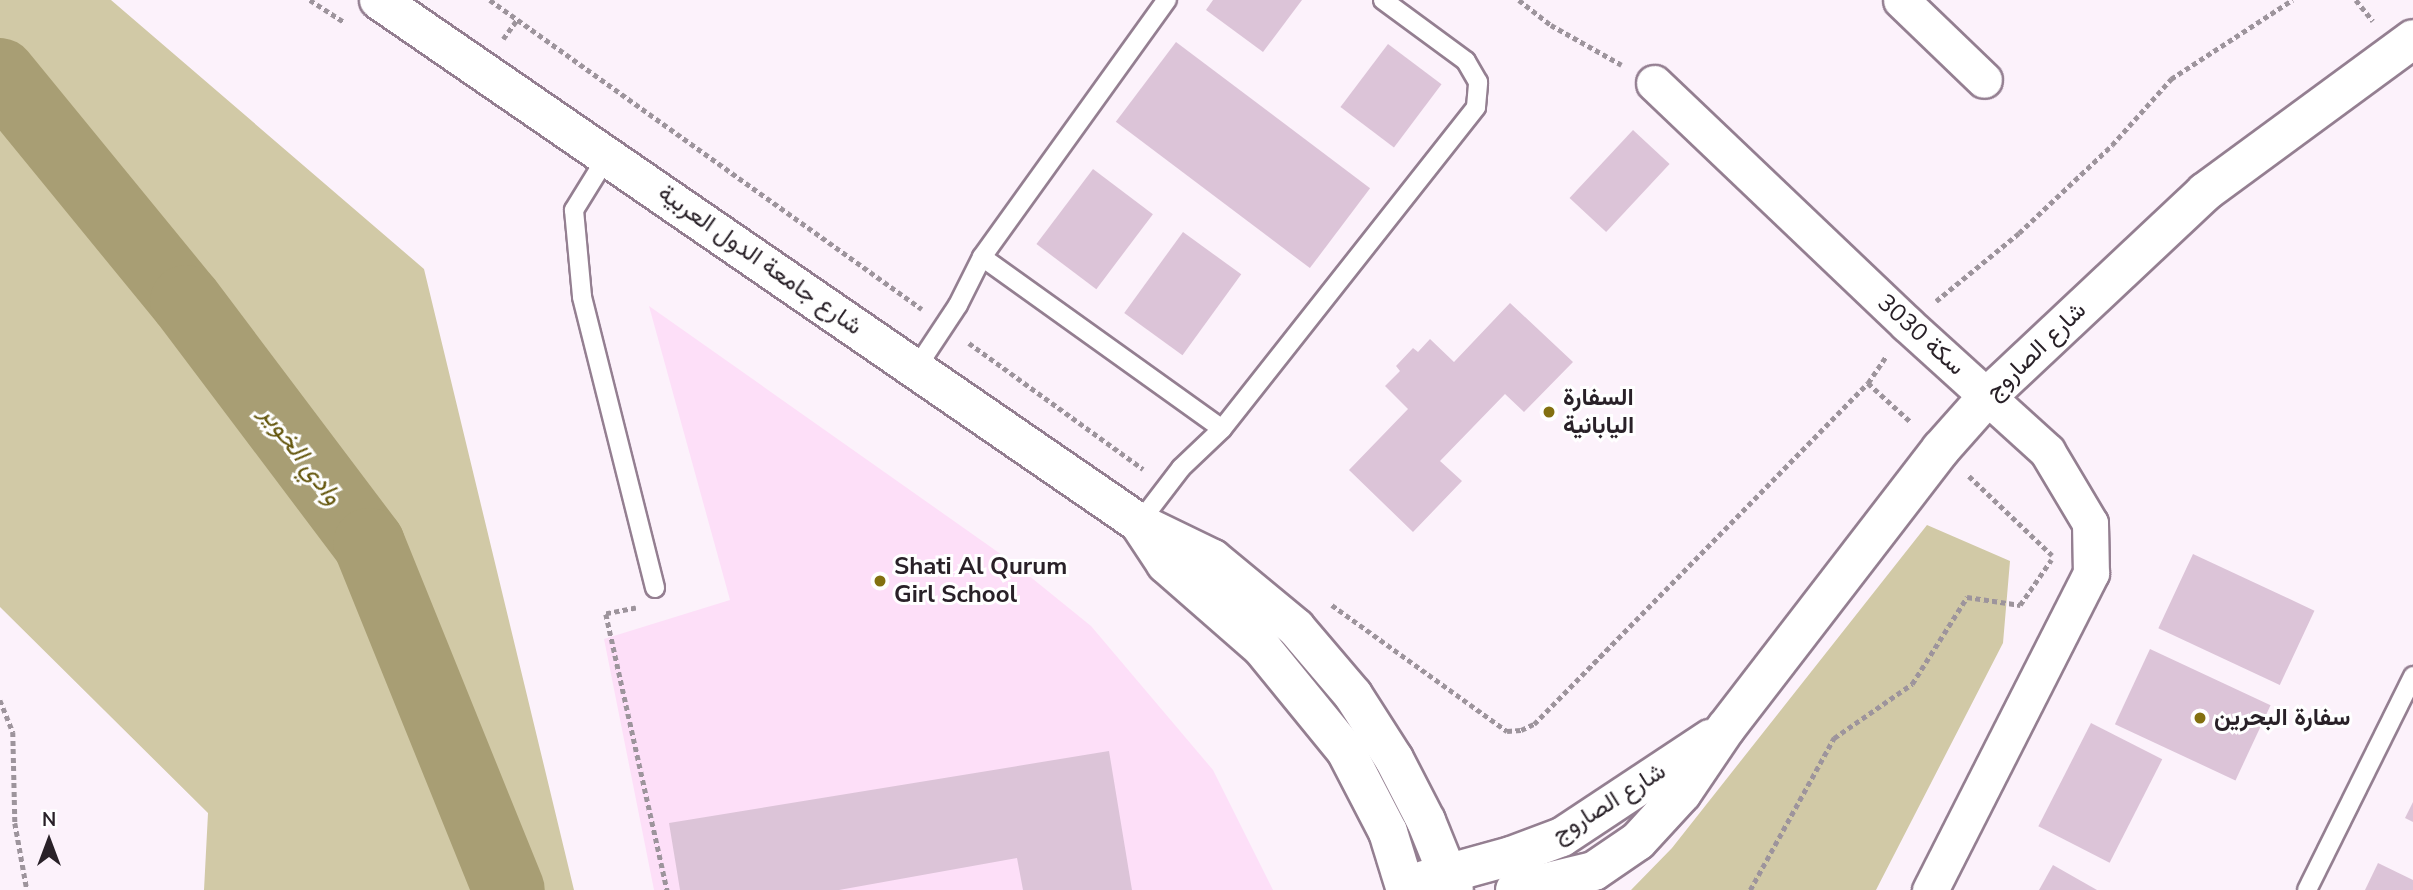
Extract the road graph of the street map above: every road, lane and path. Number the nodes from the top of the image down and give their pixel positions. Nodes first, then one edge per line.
1 (379, 0) edge
2 (490, 0) edge
3 (1167, 0) edge
4 (1383, 0) edge
5 (1520, 0) edge
6 (1900, 0) edge
7 (2292, 0) edge
8 (2413, 39) edge
9 (1984, 80) dead end
10 (1654, 83) joint
11 (608, 155) junction
12 (982, 257) junction
13 (1907, 324) junction
14 (945, 326) junction
15 (917, 368) junction
16 (1868, 383) junction
17 (1988, 396) junction
18 (1222, 429) junction
19 (1941, 449) junction
20 (1167, 487) junction
21 (1139, 523) junction
22 (655, 588) joint
23 (1327, 602) dead end
24 (2413, 676) edge
25 (0, 701) edge
26 (1726, 729) junction
27 (1585, 880) edge
28 (1451, 882) edge
29 (1405, 888) edge
30 (27, 890) edge
31 (667, 890) edge
32 (1516, 890) edge
33 (1750, 890) edge
34 (1930, 890) edge
35 (2307, 890) edge

1 - 11 street, شارع جامعة الدول العربية
2 - 14 path
3 - 12 lane
4 - 18 lane
5 - 10 path
6 - 9 street
7 - 13 path
8 - 17 street, شارع الصاروج
10 - 13 street, سكة 3030
11 - 15 street, شارع جامعة الدول العربية
11 - 22 lane
12 - 14 lane
12 - 18 lane
13 - 16 path
13 - 17 street, سكة 3030
14 - 15 lane
14 - 20 path
15 - 21 street, شارع جامعة الدول العربية
16 - 19 path
16 - 23 path
17 - 19 street, شارع الصاروج
17 - 34 street, سكة 3030
18 - 20 lane
19 - 26 street, شارع الصاروج
19 - 33 path
20 - 21 lane
21 - 28 street, شارع جامعة الدول العربية
21 - 29 street, شارع جامعة الدول العربية
22 - 31 path
24 - 35 lane
25 - 30 path
26 - 27 street, شارع الصاروج
26 - 28 street, شارع الصاروج
27 - 32 street, شارع الصاروج
28 - 29 street, شارع الصاروج

